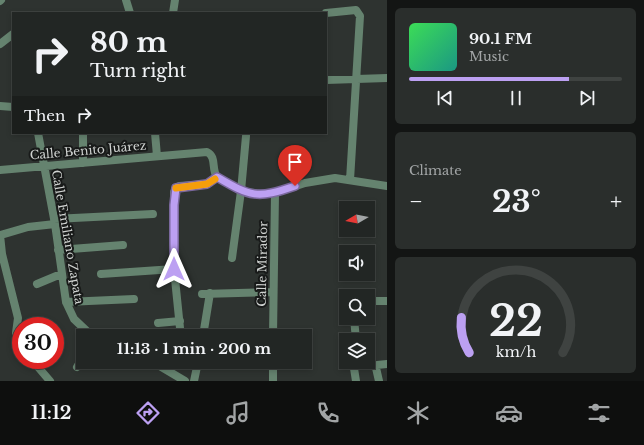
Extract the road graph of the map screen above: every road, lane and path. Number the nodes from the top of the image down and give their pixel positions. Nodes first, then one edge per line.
1 (126, 0) edge
2 (175, 0) edge
3 (130, 12) edge
4 (173, 12) edge
5 (327, 13) edge
6 (12, 35) edge
7 (0, 44) edge
8 (387, 78) edge
9 (357, 79) junction
10 (327, 80) edge
11 (0, 106) edge
12 (12, 107) edge
13 (38, 134) edge
14 (83, 134) edge
15 (155, 134) edge
16 (246, 136) dead end
17 (156, 156) junction
18 (83, 163) junction
19 (44, 167) junction
20 (0, 170) edge
21 (217, 177) junction
22 (350, 180) junction
23 (387, 186) edge
24 (241, 191) junction
25 (275, 193) junction
26 (153, 214) dead end
27 (55, 222) junction
28 (1, 235) edge
29 (123, 246) dead end
30 (58, 250) junction
31 (232, 258) dead end
32 (174, 269) junction
33 (61, 274) junction
34 (102, 274) dead end
35 (37, 284) dead end
36 (273, 292) junction
37 (134, 299) dead end
38 (375, 301) edge
39 (387, 301) edge
40 (66, 302) junction
41 (18, 317) edge
42 (158, 323) dead end
43 (85, 329) edge
44 (204, 329) edge
45 (273, 329) edge
46 (387, 364) edge
47 (40, 369) edge
48 (164, 369) edge
49 (197, 369) edge
50 (273, 369) edge
51 (354, 369) edge
52 (50, 381) edge
53 (184, 381) edge
54 (194, 381) edge
55 (273, 381) edge
56 (356, 381) edge
57 (379, 381) edge

1 - 3 street
2 - 4 street
5 - 9 street
6 - 7 street
8 - 9 street
9 - 10 street
9 - 22 street
11 - 12 street
13 - 19 street, Calle Emiliano Zapata
14 - 18 street
15 - 17 street
16 - 24 street
17 - 18 street, Calle Benito Juárez
17 - 21 street, Calle Benito Juárez
18 - 19 street, Calle Benito Juárez
19 - 20 street, Calle Benito Juárez
19 - 27 street, Calle Emiliano Zapata
21 - 24 street
21 - 32 street
22 - 23 street
22 - 25 street
24 - 25 street
24 - 31 street
25 - 36 street, Calle Mirador
26 - 27 street
27 - 28 street
27 - 30 street, Calle Emiliano Zapata
28 - 41 street
29 - 30 street
30 - 33 street, Calle Emiliano Zapata
32 - 34 street
32 - 42 street
33 - 35 street
33 - 40 street, Calle Emiliano Zapata
36 - 44 street
36 - 45 street, Calle Mirador
37 - 40 street
38 - 39 street
40 - 43 street, Calle Emiliano Zapata
46 - 57 street
47 - 52 street
48 - 53 street
49 - 54 street
50 - 55 street
51 - 56 street

